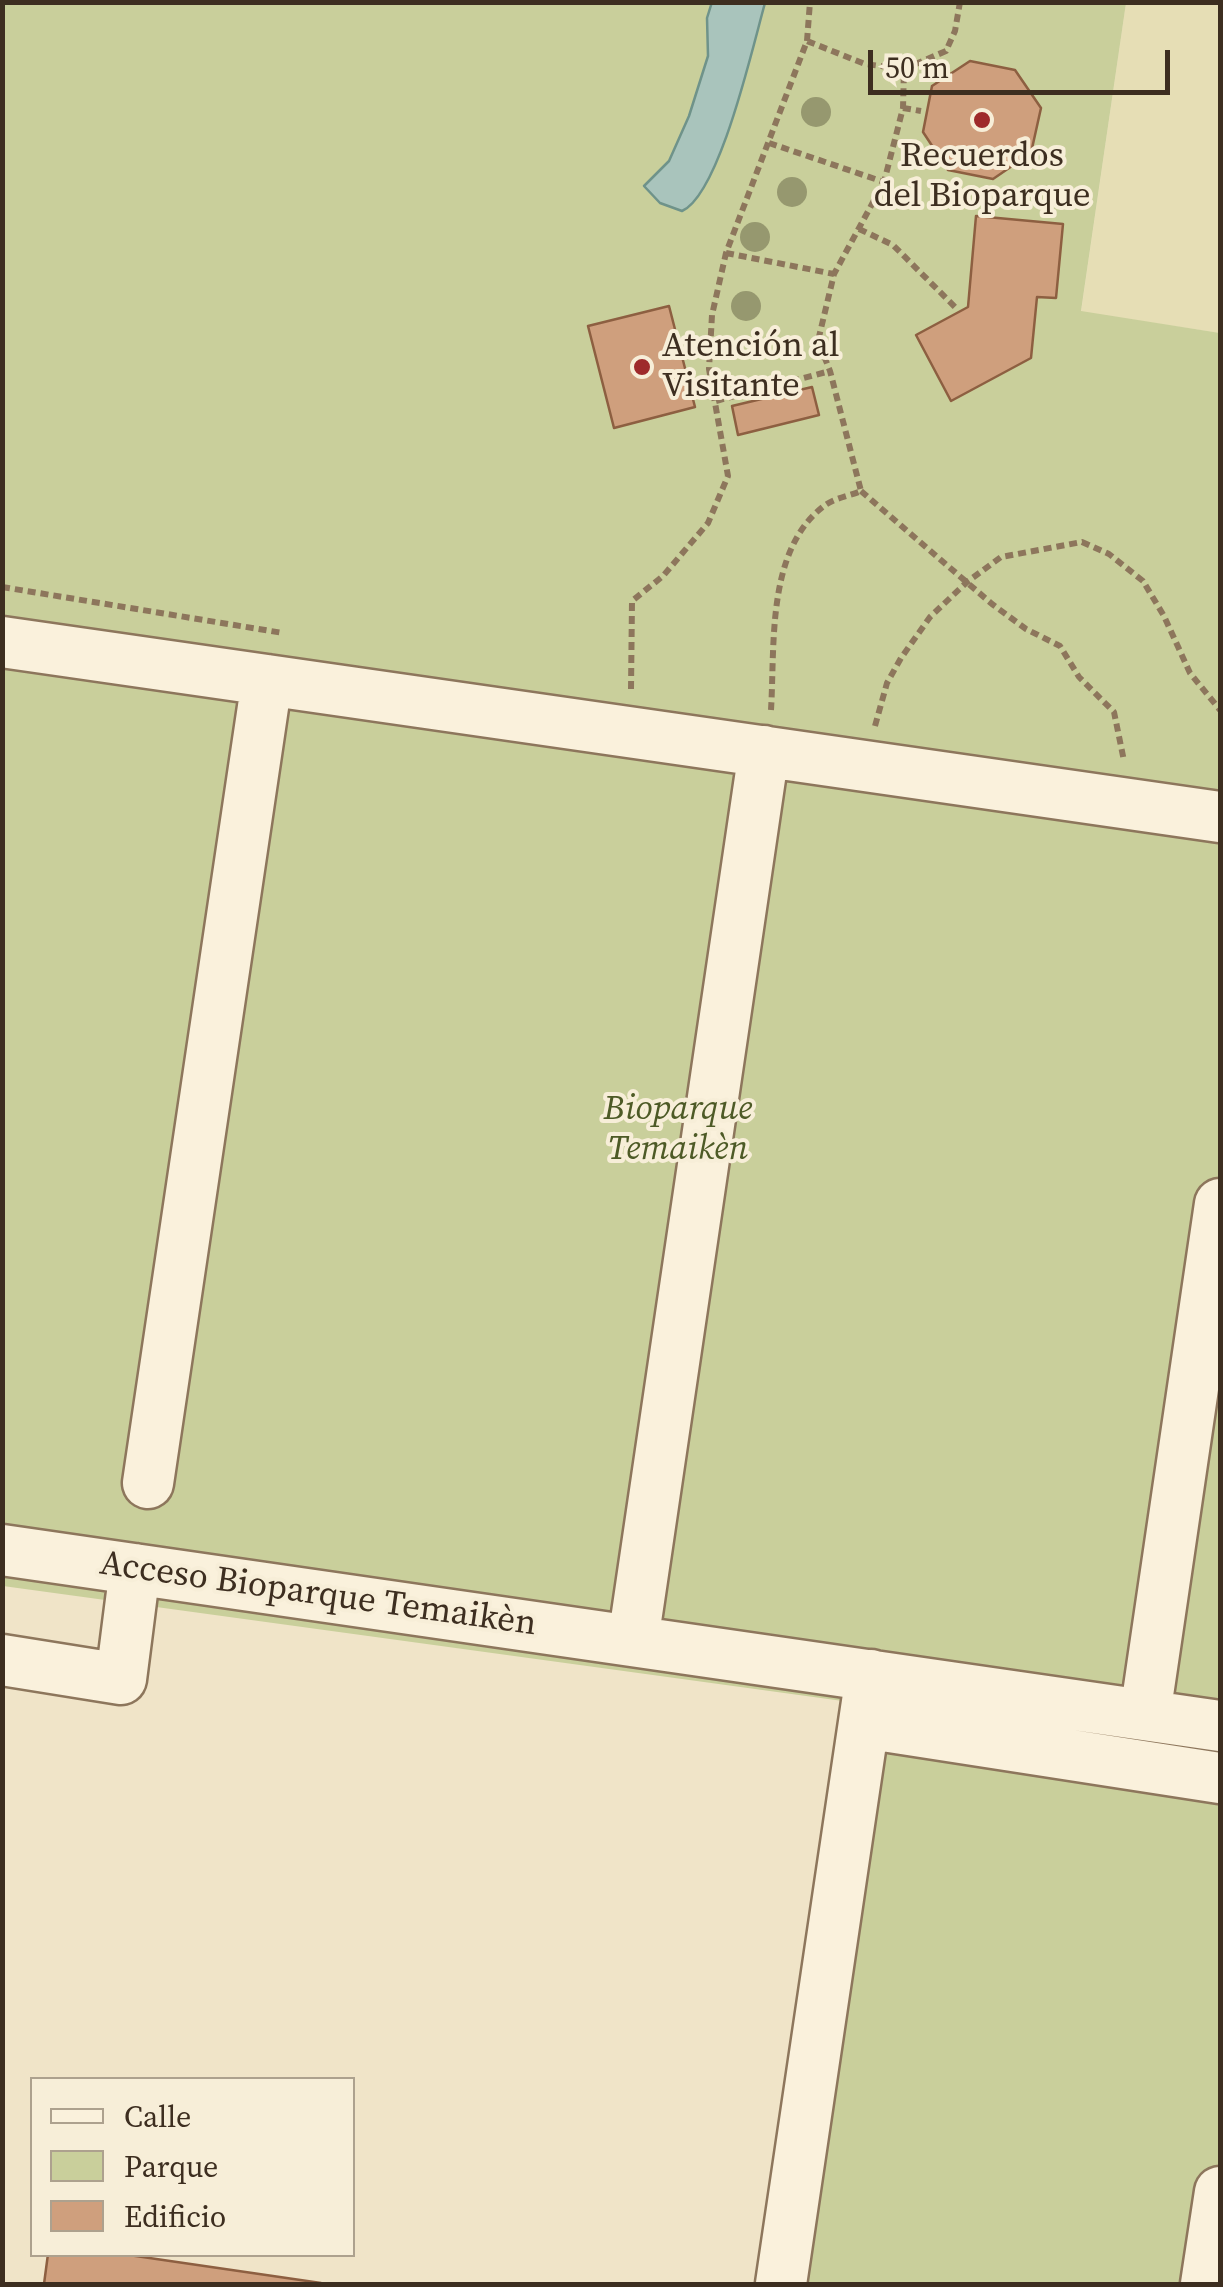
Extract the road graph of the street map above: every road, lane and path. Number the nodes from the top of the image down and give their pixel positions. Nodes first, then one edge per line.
1 (810, 2) edge
2 (960, 2) edge
3 (807, 41) junction
4 (904, 69) junction
5 (903, 108) junction
6 (921, 111) dead end
7 (769, 143) junction
8 (884, 182) junction
9 (858, 229) junction
10 (726, 252) junction
11 (834, 274) junction
12 (955, 308) dead end
13 (830, 371) junction
14 (716, 400) junction
15 (860, 492) junction
16 (967, 582) junction
17 (2, 642) edge
18 (267, 680) junction
19 (631, 690) dead end
20 (1220, 710) edge
21 (874, 726) dead end
22 (764, 751) junction
23 (1125, 765) dead end
24 (1220, 817) edge
25 (1220, 1204) edge
26 (148, 1483) dead end
27 (2, 1550) edge
28 (135, 1569) junction
29 (633, 1641) junction
30 (2, 1660) edge
31 (871, 1675) junction
32 (1145, 1715) junction
33 (864, 1723) junction
34 (1220, 1726) edge
35 (1220, 1778) edge
36 (1220, 2192) edge
37 (781, 2284) edge
38 (1206, 2284) edge

1 - 3 path
2 - 4 path
3 - 4 path
3 - 7 path
4 - 5 path
5 - 6 path
5 - 8 path
7 - 8 path
7 - 10 path
8 - 9 path
9 - 11 path
9 - 12 path
10 - 11 path
10 - 14 path
11 - 13 path
13 - 14 path
13 - 15 path
14 - 19 path
15 - 16 path
15 - 22 path
16 - 20 path
16 - 21 path
16 - 23 path
17 - 18 lane
18 - 22 lane
18 - 26 lane
22 - 24 lane
22 - 29 lane
25 - 32 lane
27 - 28 lane, Acceso Bioparque Temaikèn
28 - 29 lane, Acceso Bioparque Temaikèn
28 - 30 lane
29 - 31 lane, Acceso Bioparque Temaikèn
31 - 32 lane, Acceso Bioparque Temaikèn
31 - 33 lane
32 - 34 lane, Acceso Bioparque Temaikèn
33 - 35 lane
33 - 37 lane
36 - 38 lane

